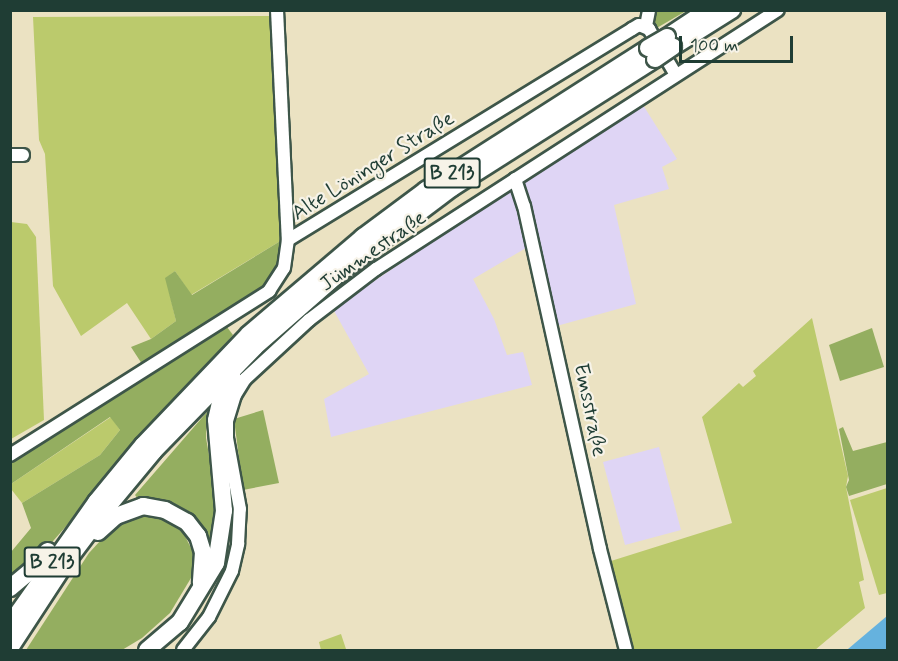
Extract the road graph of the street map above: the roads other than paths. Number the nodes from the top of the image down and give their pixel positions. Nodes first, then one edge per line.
1 (277, 10) edge
2 (649, 10) edge
3 (708, 10) edge
4 (732, 10) edge
5 (778, 10) edge
6 (646, 26) junction
7 (670, 42) junction
8 (652, 54) junction
9 (676, 75) junction
10 (10, 155) edge
11 (24, 155) dead end
12 (514, 179) junction
13 (288, 240) junction
14 (309, 298) junction
15 (10, 455) edge
16 (96, 502) junction
17 (65, 564) junction
18 (10, 588) edge
19 (198, 596) junction
20 (10, 624) edge
21 (10, 648) edge
22 (147, 651) edge
23 (183, 651) edge
24 (626, 651) edge

1 - 13 street
2 - 6 street
3 - 7 highway, B 213
4 - 7 highway, B 213
5 - 9 street, Jümmestraße
6 - 9 street
6 - 13 street, Alte Löninger Straße
7 - 8 highway, B 213, bridge
8 - 14 highway, B 213
8 - 16 highway, B 213
9 - 12 street, Jümmestraße
10 - 11 street
12 - 23 street, Jümmestraße
12 - 24 street, Emsstraße
13 - 15 street, Alte Löninger Straße
14 - 17 highway, B 213
14 - 19 highway, B 213
16 - 18 highway
16 - 20 highway, B 213
17 - 19 highway
17 - 21 highway, B 213
19 - 22 highway, B 213

